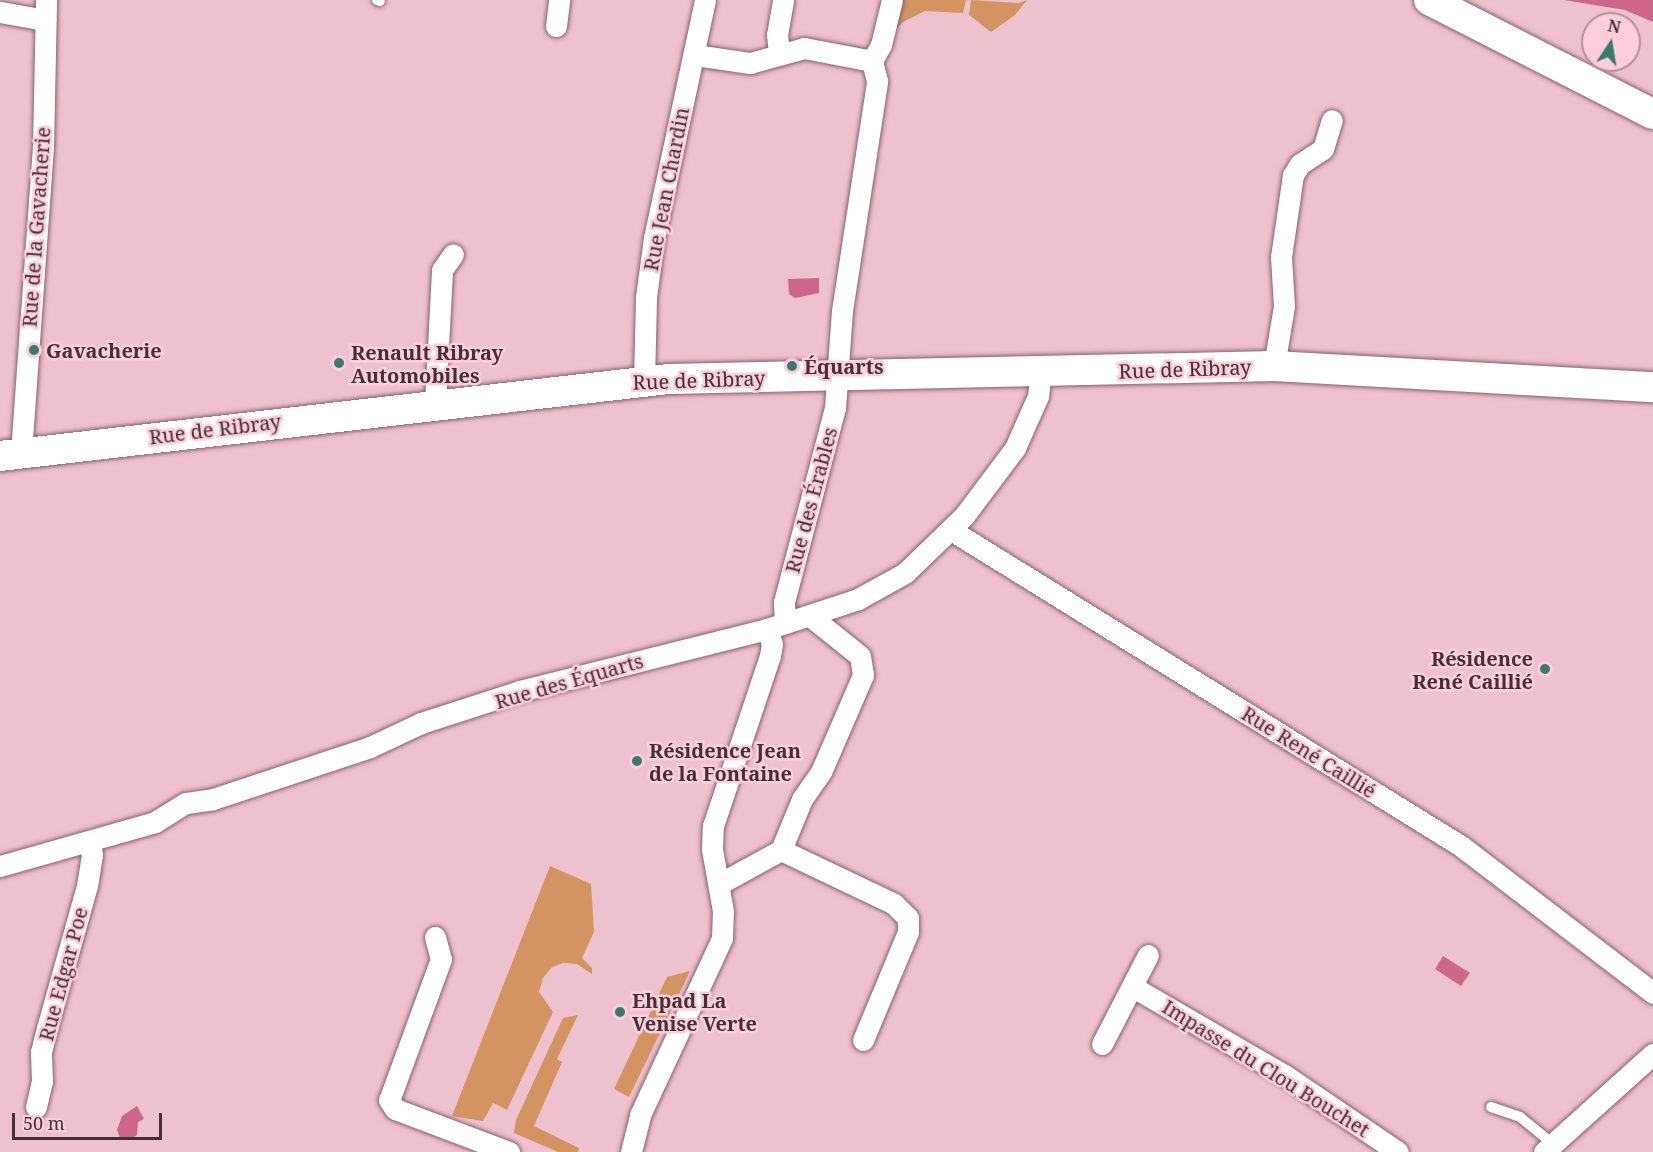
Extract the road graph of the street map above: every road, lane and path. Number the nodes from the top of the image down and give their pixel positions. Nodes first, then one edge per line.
1 (559, 0) edge
2 (705, 0) edge
3 (783, 0) edge
4 (892, 0) edge
5 (1429, 0) edge
6 (46, 10) edge
7 (0, 12) edge
8 (556, 26) dead end
9 (779, 53) junction
10 (695, 55) junction
11 (872, 61) junction
12 (1653, 114) edge
13 (1332, 120) dead end
14 (453, 254) dead end
15 (1274, 366) junction
16 (1041, 373) junction
17 (839, 376) junction
18 (644, 381) junction
19 (1653, 387) edge
20 (435, 404) junction
21 (10, 454) edge
22 (951, 530) junction
23 (810, 616) junction
24 (776, 626) junction
25 (90, 842) junction
26 (781, 850) junction
27 (0, 867) edge
28 (719, 884) junction
29 (435, 937) dead end
30 (1148, 955) dead end
31 (1133, 987) junction
32 (1653, 993) edge
33 (863, 1040) dead end
34 (1102, 1044) dead end
35 (1653, 1054) edge
36 (36, 1107) dead end
37 (1491, 1107) dead end
38 (1548, 1148) edge
39 (509, 1152) edge
40 (631, 1152) edge
41 (1398, 1152) edge

1 - 8 street
2 - 10 street, Rue Jean Chardin
3 - 9 street
4 - 11 street
5 - 12 street
6 - 7 street
6 - 21 street, Rue de la Gavacherie
9 - 10 street
9 - 11 street
10 - 18 street, Rue Jean Chardin
11 - 17 street, Rue des Érables
13 - 15 street
14 - 20 street
15 - 16 street, Rue de Ribray
15 - 19 street, Rue de Ribray
16 - 17 street, Rue de Ribray
16 - 22 street, Rue des Équarts
17 - 18 street, Rue de Ribray
17 - 24 street, Rue des Érables
18 - 20 street, Rue de Ribray
20 - 21 street, Rue de Ribray
22 - 23 street, Rue des Équarts
22 - 32 street, Rue René Caillié
23 - 24 street, Rue des Équarts
23 - 26 street
24 - 25 street, Rue des Équarts
24 - 28 street, Rue des Érables
25 - 27 street, Rue des Équarts
25 - 36 street, Rue Edgar Poe
26 - 28 street
26 - 33 street
28 - 40 street, Rue des Érables
29 - 39 street
30 - 31 street
31 - 34 street
31 - 41 street, Impasse du Clou Bouchet
35 - 38 street
37 - 38 lane

